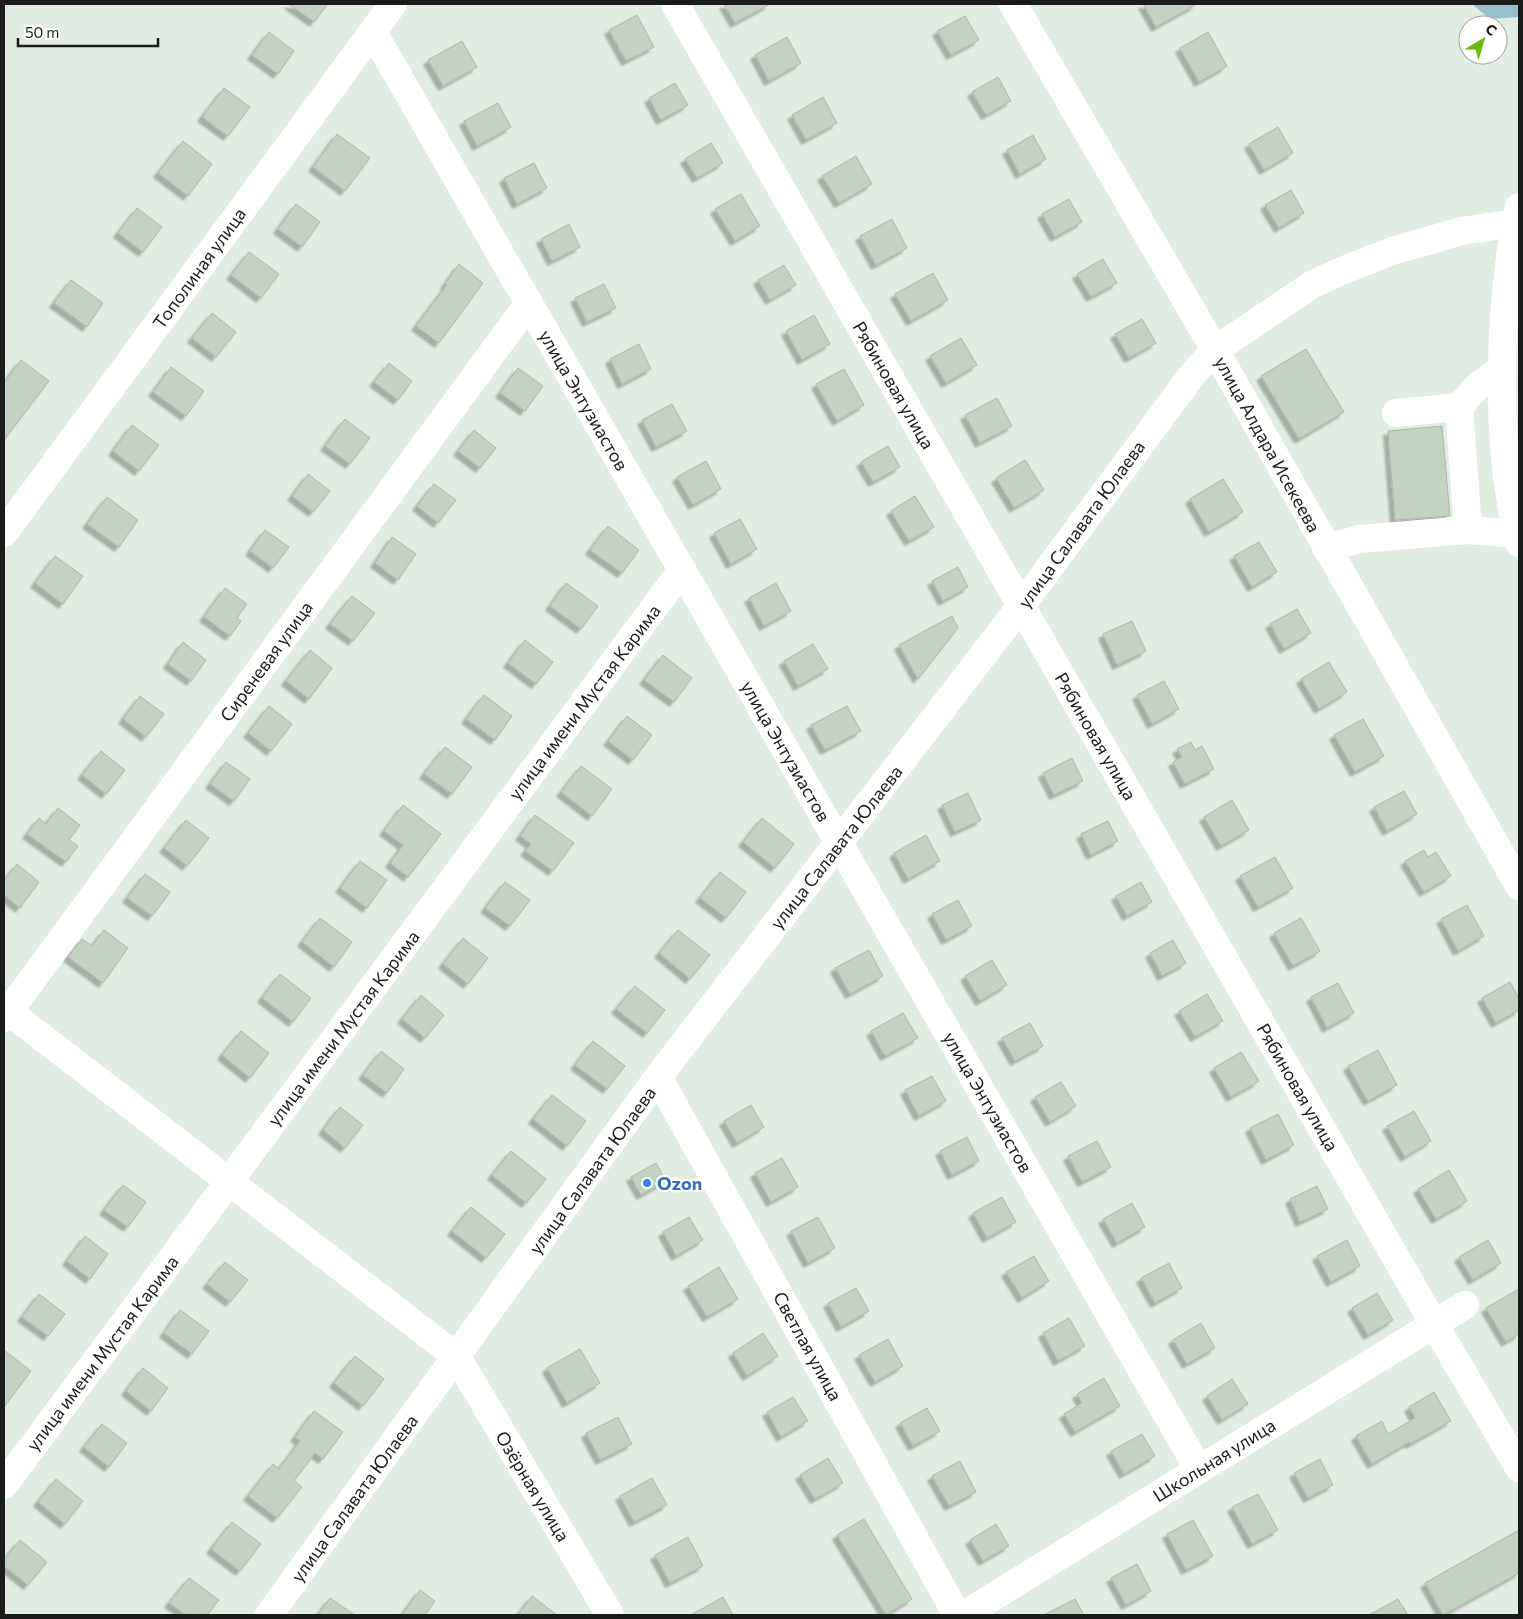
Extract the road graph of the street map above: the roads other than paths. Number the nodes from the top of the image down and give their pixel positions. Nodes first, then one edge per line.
1 (393, 4) edge
2 (674, 4) edge
3 (1013, 4) edge
4 (372, 32) junction
5 (1517, 214) edge
6 (529, 304) junction
7 (1215, 350) junction
8 (1502, 368) junction
9 (1459, 407) junction
10 (1396, 413) dead end
11 (1468, 530) junction
12 (4, 533) edge
13 (1518, 539) edge
14 (1326, 548) junction
15 (682, 570) junction
16 (1021, 606) junction
17 (839, 843) junction
18 (1519, 886) edge
19 (5, 1013) edge
20 (658, 1077) junction
21 (229, 1182) junction
22 (1465, 1305) dead end
23 (1434, 1324) junction
24 (457, 1357) junction
25 (1519, 1468) edge
26 (1199, 1470) junction
27 (4, 1485) edge
28 (269, 1615) edge
29 (610, 1615) edge
30 (957, 1615) edge
31 (964, 1615) edge

1 - 4 street, Тополиная улица
2 - 16 street, Рябиновая улица
3 - 7 street, улица Алдара Исекеева
4 - 6 street, улица Энтузиастов
4 - 12 street, Тополиная улица
5 - 7 street, улица Салавата Юлаева
5 - 8 street
6 - 15 street, улица Энтузиастов
6 - 19 street, Сиреневая улица
7 - 14 street, улица Алдара Исекеева
7 - 16 street, улица Салавата Юлаева
8 - 9 street
8 - 13 street
9 - 10 street
9 - 11 street
11 - 13 street
11 - 14 street
14 - 18 street, улица Алдара Исекеева
15 - 17 street, улица Энтузиастов
15 - 21 street, улица имени Мустая Карима
16 - 17 street, улица Салавата Юлаева
16 - 23 street, Рябиновая улица
17 - 20 street, улица Салавата Юлаева
17 - 26 street, улица Энтузиастов
19 - 21 street
20 - 24 street, улица Салавата Юлаева
20 - 30 street, Светлая улица
21 - 24 street
21 - 27 street, улица имени Мустая Карима
22 - 23 street, Школьная улица
23 - 25 street, Рябиновая улица
23 - 26 street, Школьная улица
24 - 28 street, улица Салавата Юлаева
24 - 29 street, Озёрная улица
26 - 31 street, Школьная улица

